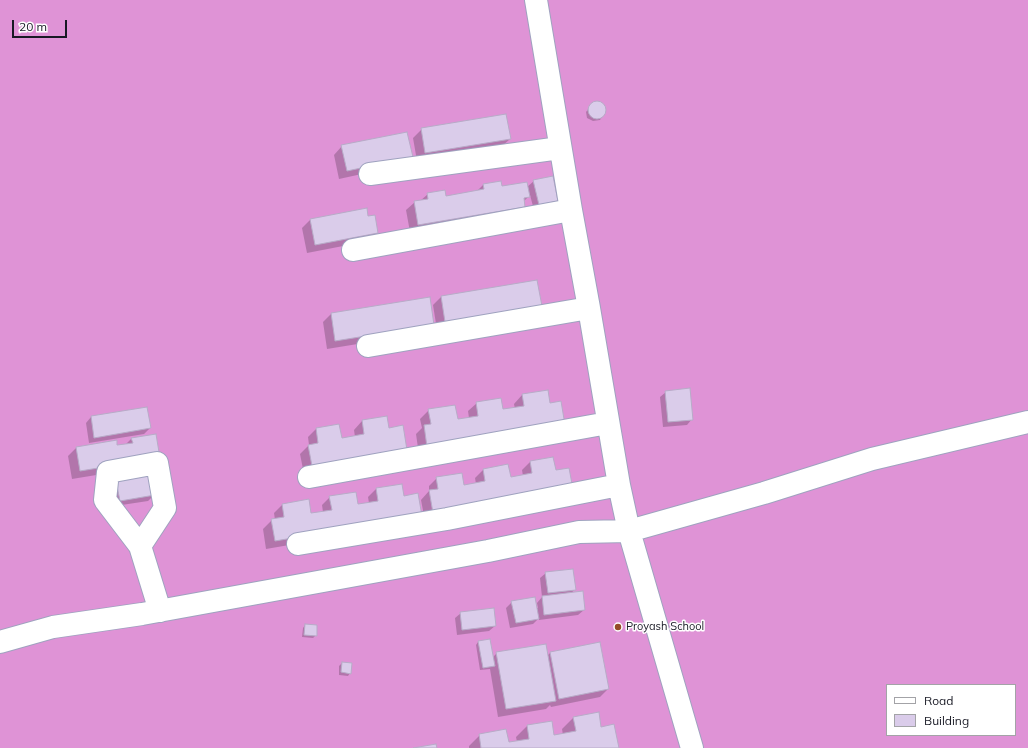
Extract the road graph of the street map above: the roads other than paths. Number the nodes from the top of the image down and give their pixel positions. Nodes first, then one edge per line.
1 (536, 0) edge
2 (560, 148) junction
3 (370, 174) dead end
4 (571, 210) junction
5 (353, 250) dead end
6 (589, 308) junction
7 (368, 346) dead end
8 (1028, 422) edge
9 (608, 423) junction
10 (309, 477) dead end
11 (619, 485) junction
12 (628, 531) junction
13 (298, 544) dead end
14 (140, 546) dead end
15 (160, 610) junction
16 (0, 642) edge
17 (692, 748) edge

1 - 2 street
2 - 3 street
2 - 4 street
4 - 5 street
4 - 6 street
6 - 7 street
6 - 9 street
8 - 12 street
9 - 10 street
9 - 11 street
11 - 12 street
11 - 13 street
12 - 15 street
12 - 17 street
14 - 15 street
15 - 16 street

